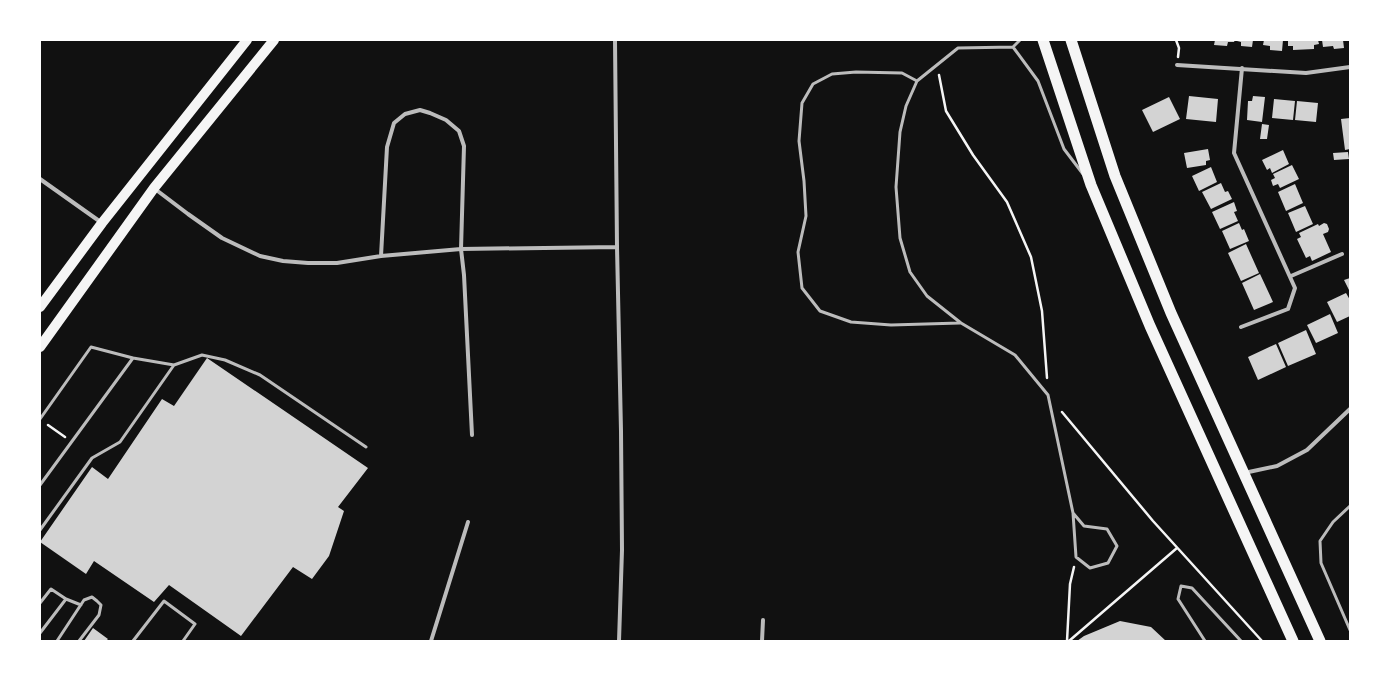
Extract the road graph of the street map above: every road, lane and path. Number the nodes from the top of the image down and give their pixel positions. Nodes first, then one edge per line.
1 (247, 40) edge
2 (274, 40) edge
3 (615, 40) edge
4 (1020, 40) edge
5 (1043, 40) edge
6 (1071, 40) edge
7 (1176, 40) edge
8 (1013, 47) junction
9 (938, 64) junction
10 (1177, 65) joint
11 (1350, 67) edge
12 (1242, 68) junction
13 (917, 81) junction
14 (40, 179) edge
15 (1091, 185) junction
16 (154, 188) junction
17 (102, 223) junction
18 (616, 247) junction
19 (461, 249) junction
20 (1342, 254) dead end
21 (381, 256) junction
22 (1290, 276) junction
23 (40, 307) edge
24 (961, 323) junction
25 (1241, 327) dead end
26 (40, 347) edge
27 (133, 358) junction
28 (174, 365) junction
29 (1048, 395) junction
30 (1350, 409) edge
31 (40, 419) edge
32 (472, 436) dead end
33 (366, 447) dead end
34 (1244, 473) junction
35 (40, 484) edge
36 (1350, 506) edge
37 (1073, 513) junction
38 (468, 522) dead end
39 (40, 530) edge
40 (1177, 548) junction
41 (1076, 557) junction
42 (66, 599) junction
43 (40, 603) edge
44 (81, 606) junction
45 (763, 620) dead end
46 (1350, 630) edge
47 (40, 633) edge
48 (57, 641) edge
49 (79, 641) edge
50 (133, 641) edge
51 (183, 641) edge
52 (431, 641) edge
53 (620, 641) edge
54 (762, 641) edge
55 (1068, 641) edge
56 (1205, 641) edge
57 (1241, 641) edge
58 (1262, 641) edge
59 (1293, 641) edge
60 (1320, 641) edge

1 - 17 main road
2 - 16 main road
3 - 18 street
4 - 8 lane
5 - 15 highway
6 - 34 highway
7 - 10 path
8 - 9 lane
8 - 15 lane
9 - 13 lane
9 - 29 path
10 - 12 street
11 - 12 street
12 - 22 street
13 - 24 lane
13 - 24 lane
14 - 17 street
15 - 59 highway
16 - 21 street
16 - 26 main road
17 - 23 main road
18 - 19 street
18 - 53 street
19 - 21 street
19 - 21 street
19 - 32 street
20 - 22 street
22 - 25 street
24 - 29 lane
27 - 28 lane
27 - 31 lane
27 - 35 lane
28 - 33 lane
28 - 39 lane
29 - 37 lane
29 - 40 path
30 - 34 street
34 - 60 highway
36 - 46 lane
37 - 41 lane
37 - 41 lane
38 - 52 street
40 - 55 path
40 - 58 path
41 - 55 path
42 - 43 lane
42 - 44 lane
42 - 47 lane
44 - 48 lane
44 - 49 lane
45 - 54 street
50 - 51 lane
56 - 57 lane

